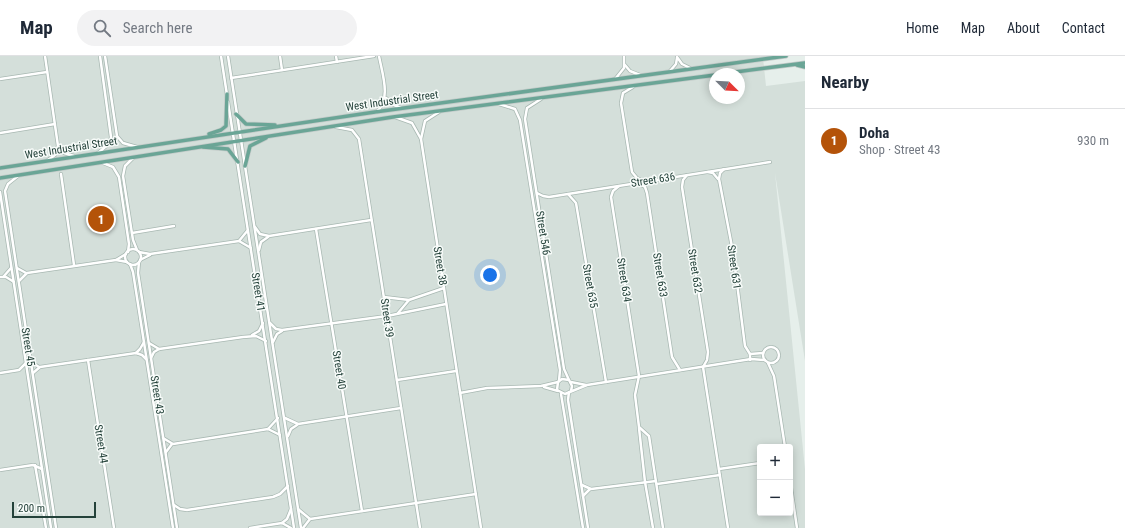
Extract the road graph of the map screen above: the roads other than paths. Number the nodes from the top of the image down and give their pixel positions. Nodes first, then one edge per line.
1 (45, 56) edge
2 (100, 56) edge
3 (105, 56) edge
4 (221, 56) edge
5 (228, 56) edge
6 (280, 56) edge
7 (336, 56) edge
8 (374, 56) edge
9 (379, 56) edge
10 (624, 56) edge
11 (786, 56) edge
12 (677, 57) edge
13 (337, 62) junction
14 (805, 63) edge
15 (625, 64) junction
16 (796, 64) junction
17 (805, 67) edge
18 (694, 69) junction
19 (282, 70) junction
20 (745, 71) edge
21 (47, 72) junction
22 (668, 72) junction
23 (642, 76) junction
24 (709, 76) edge
25 (231, 78) junction
26 (0, 79) edge
27 (616, 79) junction
28 (635, 85) junction
29 (227, 94) junction
30 (385, 97) junction
31 (546, 97) junction
32 (494, 104) junction
33 (404, 108) junction
34 (439, 111) junction
35 (375, 112) junction
36 (236, 114) junction
37 (393, 117) junction
38 (55, 124) junction
39 (280, 126) junction
40 (334, 126) junction
41 (233, 132) junction
42 (239, 132) junction
43 (0, 133) edge
44 (272, 136) junction
45 (204, 137) junction
46 (421, 139) junction
47 (241, 140) junction
48 (234, 141) junction
49 (58, 146) junction
50 (196, 146) junction
51 (138, 147) junction
52 (97, 153) junction
53 (136, 156) junction
54 (76, 157) junction
55 (46, 162) junction
56 (100, 162) junction
57 (238, 162) junction
58 (770, 162) dead end
59 (245, 166) junction
60 (0, 168) edge
61 (725, 168) junction
62 (706, 171) junction
63 (22, 174) junction
64 (61, 174) dead end
65 (687, 175) junction
66 (0, 178) edge
67 (719, 179) junction
68 (644, 181) junction
69 (637, 182) junction
70 (619, 186) junction
71 (0, 192) edge
72 (536, 192) junction
73 (567, 194) junction
74 (371, 220) junction
75 (254, 225) junction
76 (174, 226) dead end
77 (316, 229) junction
78 (248, 230) junction
79 (132, 233) junction
80 (269, 236) junction
81 (238, 241) junction
82 (251, 248) junction
83 (138, 251) junction
84 (258, 252) junction
85 (127, 253) junction
86 (150, 254) junction
87 (116, 260) junction
88 (140, 261) junction
89 (128, 263) junction
90 (74, 265) junction
91 (16, 267) junction
92 (12, 268) junction
93 (27, 273) junction
94 (0, 277) edge
95 (4, 277) junction
96 (14, 282) junction
97 (19, 282) junction
98 (444, 288) junction
99 (384, 297) junction
100 (409, 300) junction
101 (446, 304) junction
102 (397, 314) junction
103 (387, 316) junction
104 (269, 322) junction
105 (263, 323) junction
106 (332, 323) junction
107 (282, 330) junction
108 (252, 336) junction
109 (144, 341) junction
110 (266, 341) junction
111 (149, 342) junction
112 (272, 344) junction
113 (159, 349) junction
114 (136, 353) junction
115 (763, 353) junction
116 (750, 354) junction
117 (151, 358) junction
118 (146, 359) junction
119 (88, 360) junction
120 (750, 360) junction
121 (765, 360) junction
122 (31, 362) junction
123 (26, 363) junction
124 (768, 363) junction
125 (40, 367) junction
126 (703, 367) junction
127 (19, 370) junction
128 (680, 370) junction
129 (456, 371) junction
130 (0, 373) edge
131 (32, 374) junction
132 (28, 375) junction
133 (639, 376) junction
134 (397, 380) junction
135 (569, 380) junction
136 (558, 382) junction
137 (606, 382) junction
138 (586, 385) junction
139 (541, 386) junction
140 (560, 392) junction
141 (570, 392) junction
142 (460, 393) junction
143 (401, 408) junction
144 (284, 417) junction
145 (347, 417) junction
146 (278, 418) junction
147 (298, 424) junction
148 (639, 427) junction
149 (268, 429) junction
150 (280, 435) junction
151 (287, 437) junction
152 (164, 438) junction
153 (173, 444) junction
154 (785, 444) edge
155 (166, 452) junction
156 (40, 458) junction
157 (757, 463) edge
158 (34, 465) junction
159 (42, 469) junction
160 (719, 469) junction
161 (0, 470) edge
162 (720, 475) junction
163 (645, 482) junction
164 (656, 482) junction
165 (581, 484) junction
166 (288, 485) junction
167 (591, 489) junction
168 (476, 494) junction
169 (583, 496) junction
170 (793, 501) edge
171 (416, 503) junction
172 (174, 505) junction
173 (291, 507) junction
174 (298, 508) junction
175 (362, 511) junction
176 (310, 519) junction
177 (282, 523) junction
178 (46, 528) edge
179 (51, 528) edge
180 (56, 528) edge
181 (114, 528) edge
182 (173, 528) edge
183 (178, 528) edge
184 (250, 528) edge
185 (291, 528) edge
186 (294, 528) edge
187 (302, 528) edge
188 (420, 528) edge
189 (481, 528) edge
190 (583, 528) edge
191 (588, 528) edge
192 (653, 528) edge
193 (664, 528) edge
194 (728, 528) edge
195 (797, 528) edge

1 - 21 street
2 - 52 street
3 - 51 street
4 - 29 street, Street 41
5 - 25 street, Street 41
6 - 19 street
7 - 13 street
8 - 13 street
9 - 30 street
10 - 15 street
11 - 18 main road, West Industrial Street
12 - 18 street
12 - 22 street
13 - 19 street
14 - 16 main road
15 - 23 street
15 - 27 street
16 - 17 main road
16 - 20 main road
18 - 22 main road, West Industrial Street
19 - 25 street
21 - 26 street
21 - 38 street
22 - 23 main road, West Industrial Street
23 - 27 main road, West Industrial Street
24 - 28 main road, West Industrial Street
25 - 36 street, Street 41
27 - 33 main road, West Industrial Street
28 - 31 main road, West Industrial Street
28 - 68 street
29 - 41 street, Street 41
29 - 45 main road
30 - 33 street
30 - 35 street
31 - 32 main road, West Industrial Street
31 - 72 street, Street 546
32 - 34 main road, West Industrial Street
32 - 136 street, Street 546
33 - 35 main road, West Industrial Street
34 - 37 main road, West Industrial Street
34 - 46 street, Street 38
35 - 39 main road, West Industrial Street
36 - 39 main road
36 - 42 street, Street 41
37 - 40 main road, West Industrial Street
37 - 46 street, Street 38
38 - 43 street
38 - 49 street
39 - 42 main road, West Industrial Street
40 - 44 main road, West Industrial Street
40 - 74 street, Street 39
41 - 42 main road, West Industrial Street
41 - 45 main road, West Industrial Street
41 - 48 street, Street 41
42 - 47 street, Street 41
44 - 47 main road, West Industrial Street
44 - 59 main road
45 - 51 main road, West Industrial Street
46 - 98 street, Street 38
47 - 48 main road, West Industrial Street
47 - 59 street, Street 41
48 - 50 main road, West Industrial Street
48 - 57 street, Street 41
49 - 54 street
49 - 55 street
50 - 53 main road, West Industrial Street
50 - 57 main road
51 - 52 main road, West Industrial Street
52 - 54 main road, West Industrial Street
53 - 56 main road, West Industrial Street
53 - 79 street
54 - 55 main road, West Industrial Street
55 - 60 main road, West Industrial Street
56 - 63 main road, West Industrial Street
56 - 85 street
57 - 78 street, Street 41
58 - 61 street, Street 636
59 - 75 street, Street 41
61 - 62 street, Street 636
61 - 67 street
62 - 65 street, Street 636
62 - 67 street
63 - 66 main road, West Industrial Street
63 - 91 street, Street 45
64 - 90 street
65 - 68 street, Street 636
65 - 126 street, Street 632
67 - 116 street, Street 631
68 - 69 street, Street 636
69 - 70 street, Street 636
69 - 128 street, Street 633
70 - 73 street, Street 636
70 - 133 street, Street 634
71 - 92 street, Street 45
72 - 73 street, Street 636
72 - 135 street, Street 546
73 - 137 street, Street 635
74 - 77 street
74 - 99 street, Street 39
75 - 80 street
75 - 84 street, Street 41
76 - 79 street
77 - 80 street
77 - 106 street, Street 40
78 - 81 street
78 - 82 street, Street 41
79 - 83 street
80 - 84 street
81 - 82 street
81 - 86 street
82 - 105 street, Street 41
83 - 85 street
83 - 86 street
83 - 88 street
84 - 104 street, Street 41
85 - 87 street
85 - 89 street
86 - 88 street
87 - 89 street
87 - 90 street
88 - 89 street
88 - 111 street, Street 43
89 - 109 street, Street 43
90 - 93 street
91 - 93 street
91 - 97 street, Street 45
92 - 95 street
92 - 96 street, Street 45
93 - 97 street
94 - 95 street
95 - 96 street
96 - 123 street, Street 45
97 - 122 street, Street 45
98 - 100 street
98 - 101 street, Street 38
99 - 100 street
99 - 103 street, Street 39
100 - 102 street
101 - 102 street
101 - 129 street, Street 38
102 - 103 street
103 - 106 street
103 - 134 street, Street 39
104 - 107 street
104 - 112 street, Street 41
105 - 108 street
105 - 110 street, Street 41
106 - 107 street
106 - 145 street, Street 40
107 - 112 street
108 - 110 street
108 - 113 street
109 - 114 street
109 - 118 street, Street 43
110 - 146 street, Street 41
111 - 113 street
111 - 117 street, Street 43
112 - 144 street, Street 41
113 - 117 street
114 - 118 street
114 - 119 street
115 - 116 street
115 - 121 street
115 - 124 street
116 - 120 street, Street 631
117 - 152 street, Street 43
118 - 182 street, Street 43
119 - 125 street
119 - 181 street, Street 44
120 - 121 street
120 - 126 street
121 - 124 street
122 - 125 street
122 - 131 street, Street 45
123 - 127 street
123 - 132 street, Street 45
124 - 154 street
125 - 131 street
126 - 128 street
126 - 160 street
127 - 130 street
127 - 132 street
128 - 133 street
129 - 134 street
129 - 142 street, Street 38
131 - 180 street, Street 45
132 - 156 street, Street 45
133 - 137 street
133 - 148 street
134 - 143 street, Street 39
135 - 136 street
135 - 138 street
135 - 141 street
136 - 139 street
136 - 140 street
137 - 138 street
138 - 141 street
139 - 140 street
139 - 142 street
140 - 141 street
140 - 190 street
141 - 165 street
142 - 168 street, Street 38
143 - 145 street
143 - 171 street, Street 39
144 - 147 street
144 - 151 street, Street 41
145 - 147 street
145 - 175 street, Street 40
146 - 149 street
146 - 150 street, Street 41
147 - 151 street
148 - 163 street
148 - 164 street
149 - 150 street
149 - 153 street
150 - 166 street, Street 41
151 - 174 street, Street 41
152 - 153 street
152 - 155 street, Street 43
153 - 155 street
155 - 172 street, Street 43
156 - 158 street
156 - 159 street, Street 45
157 - 160 street
158 - 159 street
158 - 161 street
158 - 178 street
159 - 179 street, Street 45
160 - 162 street
162 - 164 street
162 - 194 street
163 - 164 street
163 - 167 street
163 - 192 street
164 - 193 street
165 - 167 street
165 - 169 street
166 - 172 street
166 - 173 street, Street 41
167 - 169 street
168 - 171 street
168 - 189 street, Street 38
169 - 191 street
170 - 195 street
171 - 175 street
171 - 188 street, Street 39
172 - 183 street, Street 43
173 - 177 street
173 - 186 street, Street 41
174 - 176 street
174 - 187 street, Street 41
175 - 176 street
176 - 187 street
177 - 184 street
177 - 185 street

